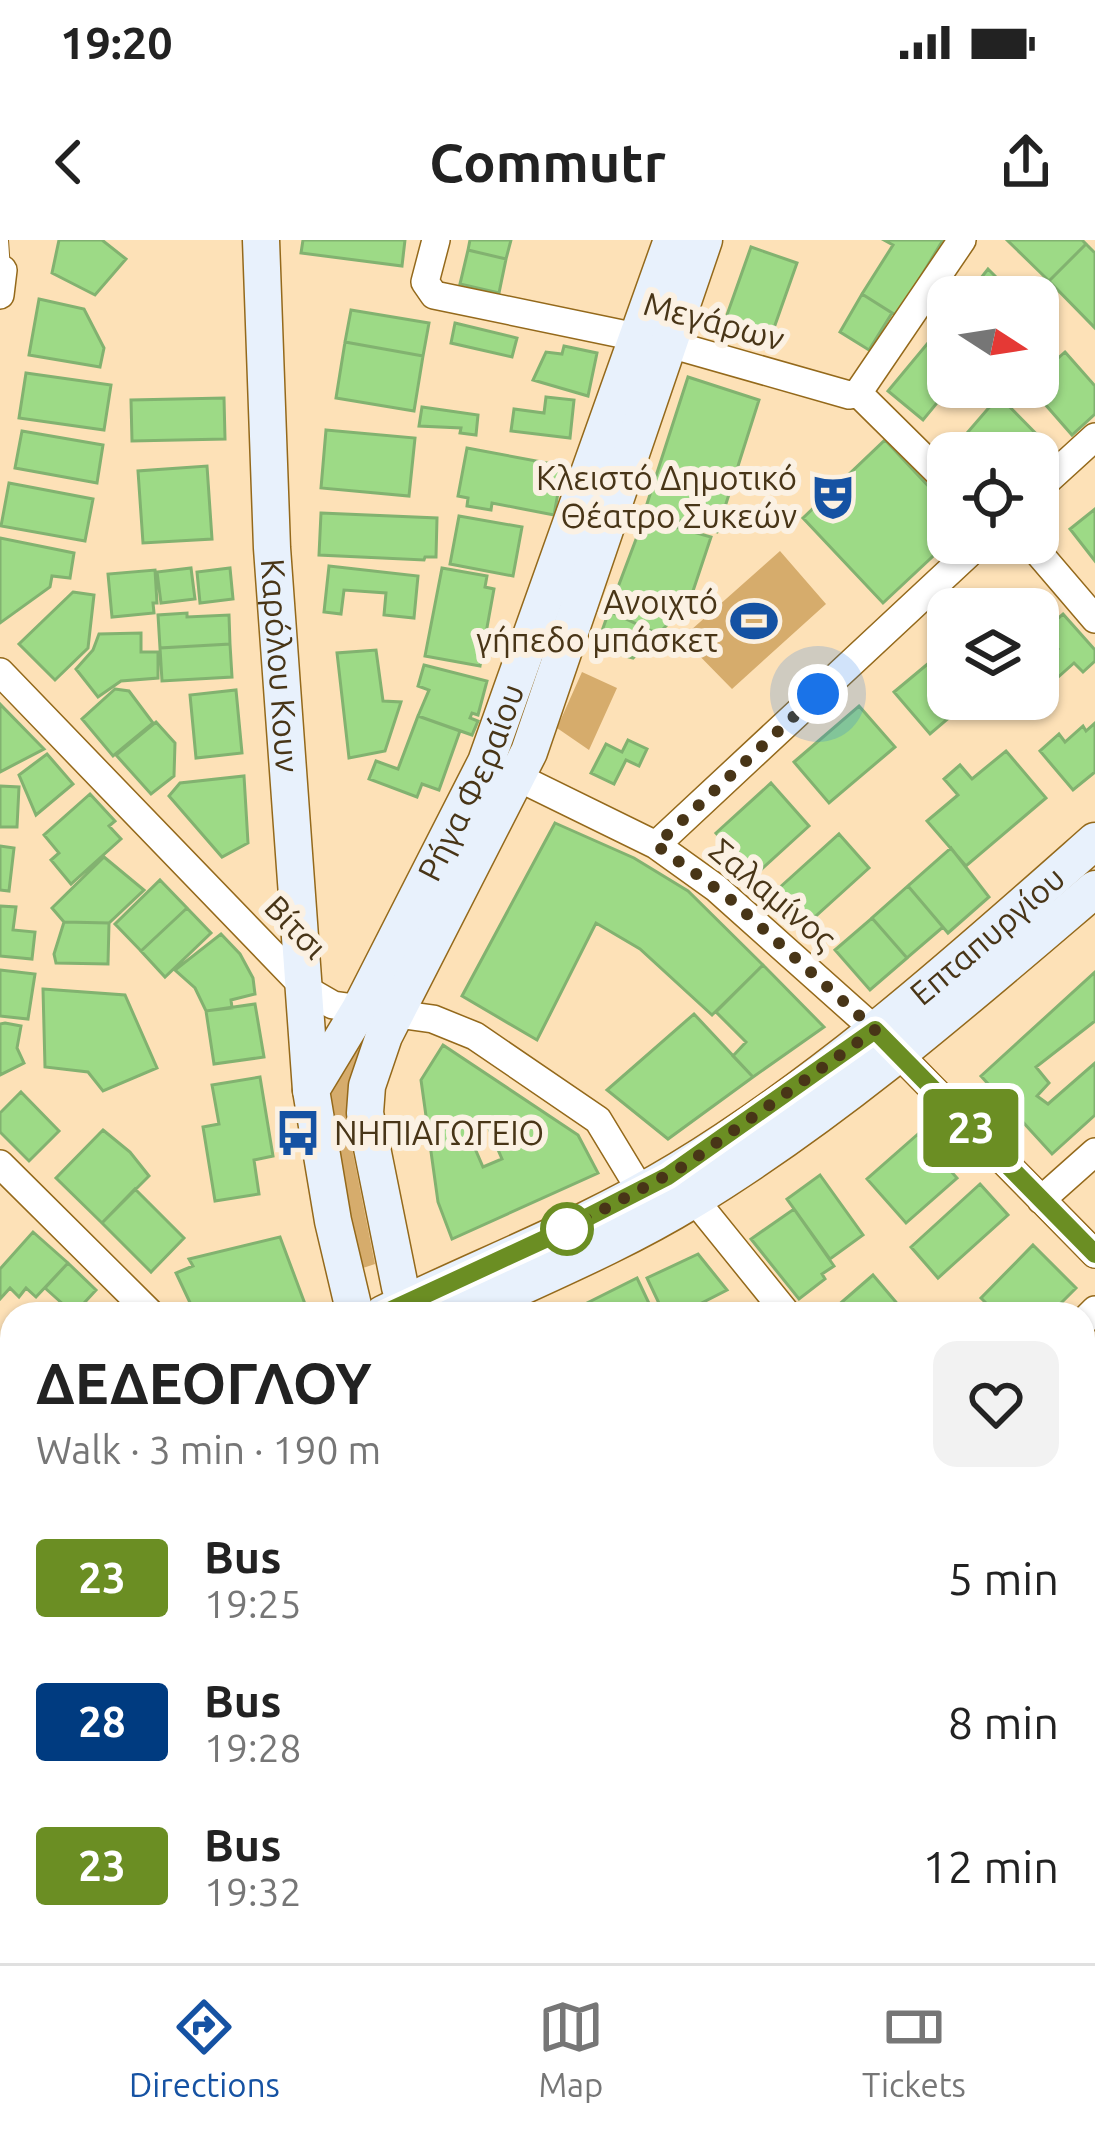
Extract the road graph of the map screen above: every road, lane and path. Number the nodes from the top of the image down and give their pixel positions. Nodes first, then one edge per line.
1 (1, 240) edge
2 (261, 240) edge
3 (436, 240) edge
4 (672, 240) edge
5 (704, 240) edge
6 (962, 240) edge
7 (2, 282) edge
8 (654, 340) junction
9 (858, 393) junction
10 (1095, 437) edge
11 (927, 461) edge
12 (1059, 470) edge
13 (957, 564) edge
14 (1048, 564) edge
15 (1095, 619) edge
16 (0, 672) edge
17 (502, 770) junction
18 (1095, 841) edge
19 (656, 845) junction
20 (1095, 889) edge
21 (302, 986) junction
22 (378, 1011) junction
23 (887, 1042) junction
24 (311, 1090) junction
25 (1095, 1152) edge
26 (0, 1164) edge
27 (641, 1191) junction
28 (694, 1199) junction
29 (1041, 1200) junction
30 (1095, 1254) edge
31 (140, 1302) edge
32 (352, 1302) edge
33 (398, 1302) edge
34 (415, 1302) edge
35 (486, 1302) edge
36 (777, 1302) edge

1 - 7 lane
2 - 21 street, Καρόλου Κουν
3 - 8 street, Μεγάρων
4 - 8 street, Ρήγα Φεραίου
5 - 8 street, Ρήγα Φεραίου
6 - 9 street
8 - 9 street, Μεγάρων
8 - 17 street, Ρήγα Φεραίου
9 - 11 street
10 - 12 street
13 - 19 street
14 - 15 street
16 - 21 street, Βίτσι
17 - 19 street, Σαλαμίνος
17 - 22 street, Ρήγα Φεραίου
18 - 23 street, Επταπυργίου
19 - 23 street, Σαλαμίνος
20 - 23 street, Επταπυργίου
21 - 22 street, Βίτσι
21 - 24 street, Καρόλου Κουν
22 - 24 street, Ρήγα Φεραίου
22 - 27 street, Βίτσι
22 - 33 street, Ρήγα Φεραίου
23 - 27 street, Επταπυργίου
23 - 28 street, Επταπυργίου
23 - 29 street, Σαλαμίνος
24 - 32 street
25 - 29 street
26 - 31 street
27 - 34 street, Επταπυργίου
28 - 35 street, Επταπυργίου
28 - 36 street
29 - 30 street, Σαλαμίνος

